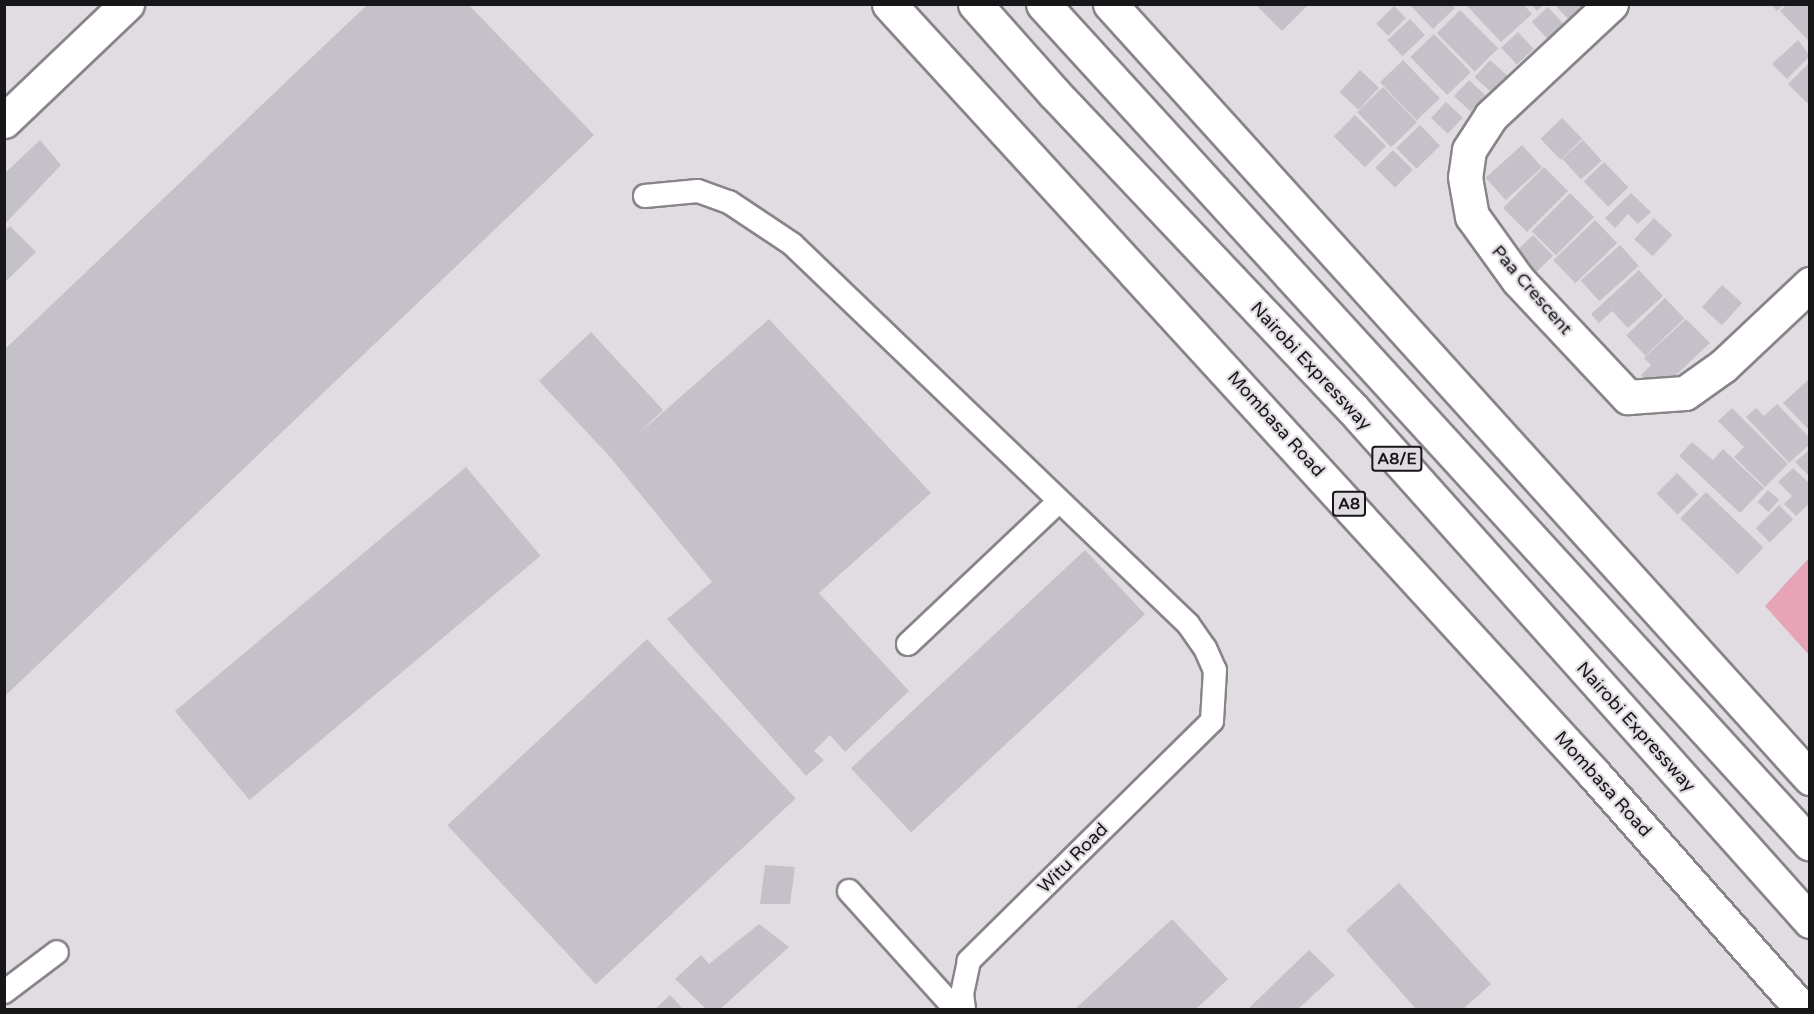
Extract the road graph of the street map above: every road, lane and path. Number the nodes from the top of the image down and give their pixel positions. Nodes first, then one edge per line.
1 (127, 4) edge
2 (889, 4) edge
3 (975, 4) edge
4 (1043, 4) edge
5 (1110, 4) edge
6 (1611, 4) edge
7 (4, 121) edge
8 (645, 196) dead end
9 (1809, 284) edge
10 (1058, 502) junction
11 (909, 644) dead end
12 (1809, 778) edge
13 (1809, 844) edge
14 (849, 891) dead end
15 (1809, 921) edge
16 (57, 952) dead end
17 (4, 992) edge
18 (956, 1010) edge
19 (964, 1010) edge
20 (1803, 1010) edge

1 - 7 main road
2 - 20 main road, Mombasa Road / A8
3 - 15 main road, Nairobi Expressway / A8/E
4 - 13 main road, A8/E
5 - 12 main road
6 - 9 main road, Paa Crescent
8 - 10 lane
10 - 11 lane
10 - 19 lane, Witu Road
14 - 18 lane
16 - 17 lane

